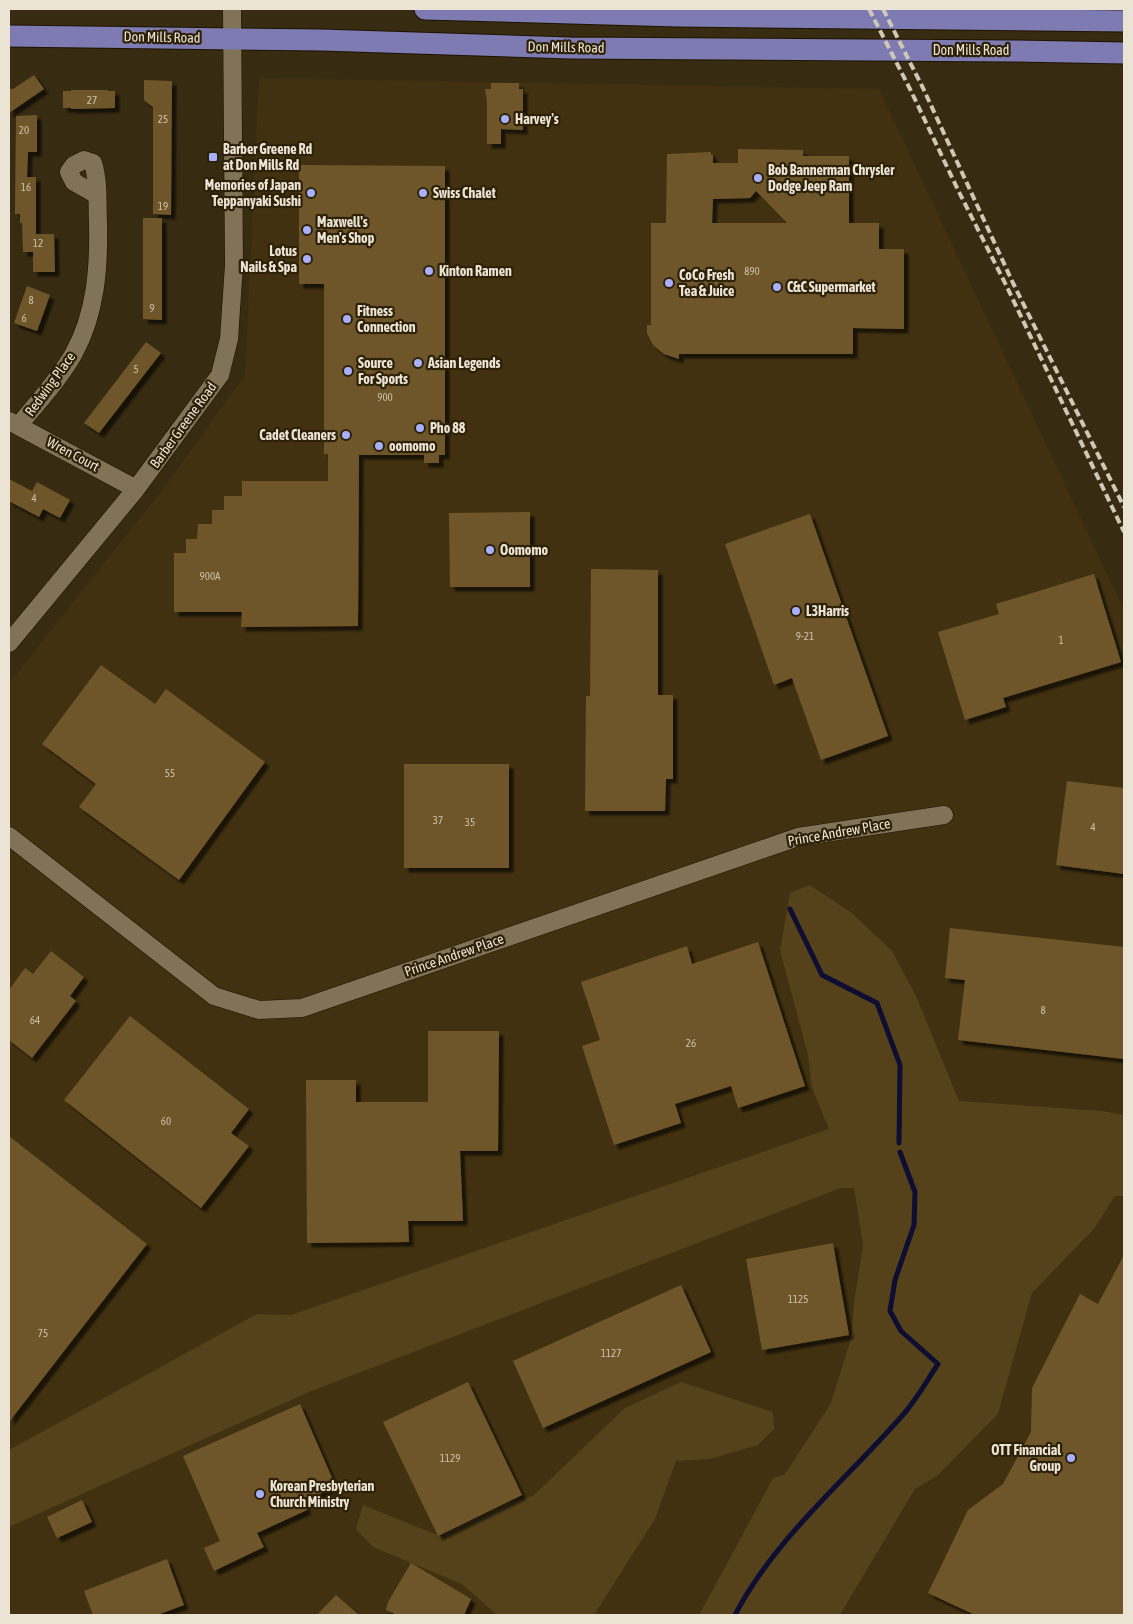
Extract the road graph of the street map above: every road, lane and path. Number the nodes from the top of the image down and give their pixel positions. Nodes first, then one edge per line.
1 (232, 9) edge
2 (425, 9) edge
3 (1124, 21) edge
4 (9, 36) edge
5 (232, 38) junction
6 (1124, 53) edge
7 (97, 195) dead end
8 (14, 423) edge
9 (136, 489) junction
10 (9, 643) edge
11 (944, 815) dead end
12 (9, 836) edge

1 - 5 street, Barber Greene Road
2 - 3 main road
4 - 5 main road, Don Mills Road
5 - 6 main road, Don Mills Road
5 - 9 street, Barber Greene Road
7 - 8 street, Redwing Place
8 - 9 street, Wren Court
9 - 10 street, Barber Greene Road
11 - 12 street, Prince Andrew Place

